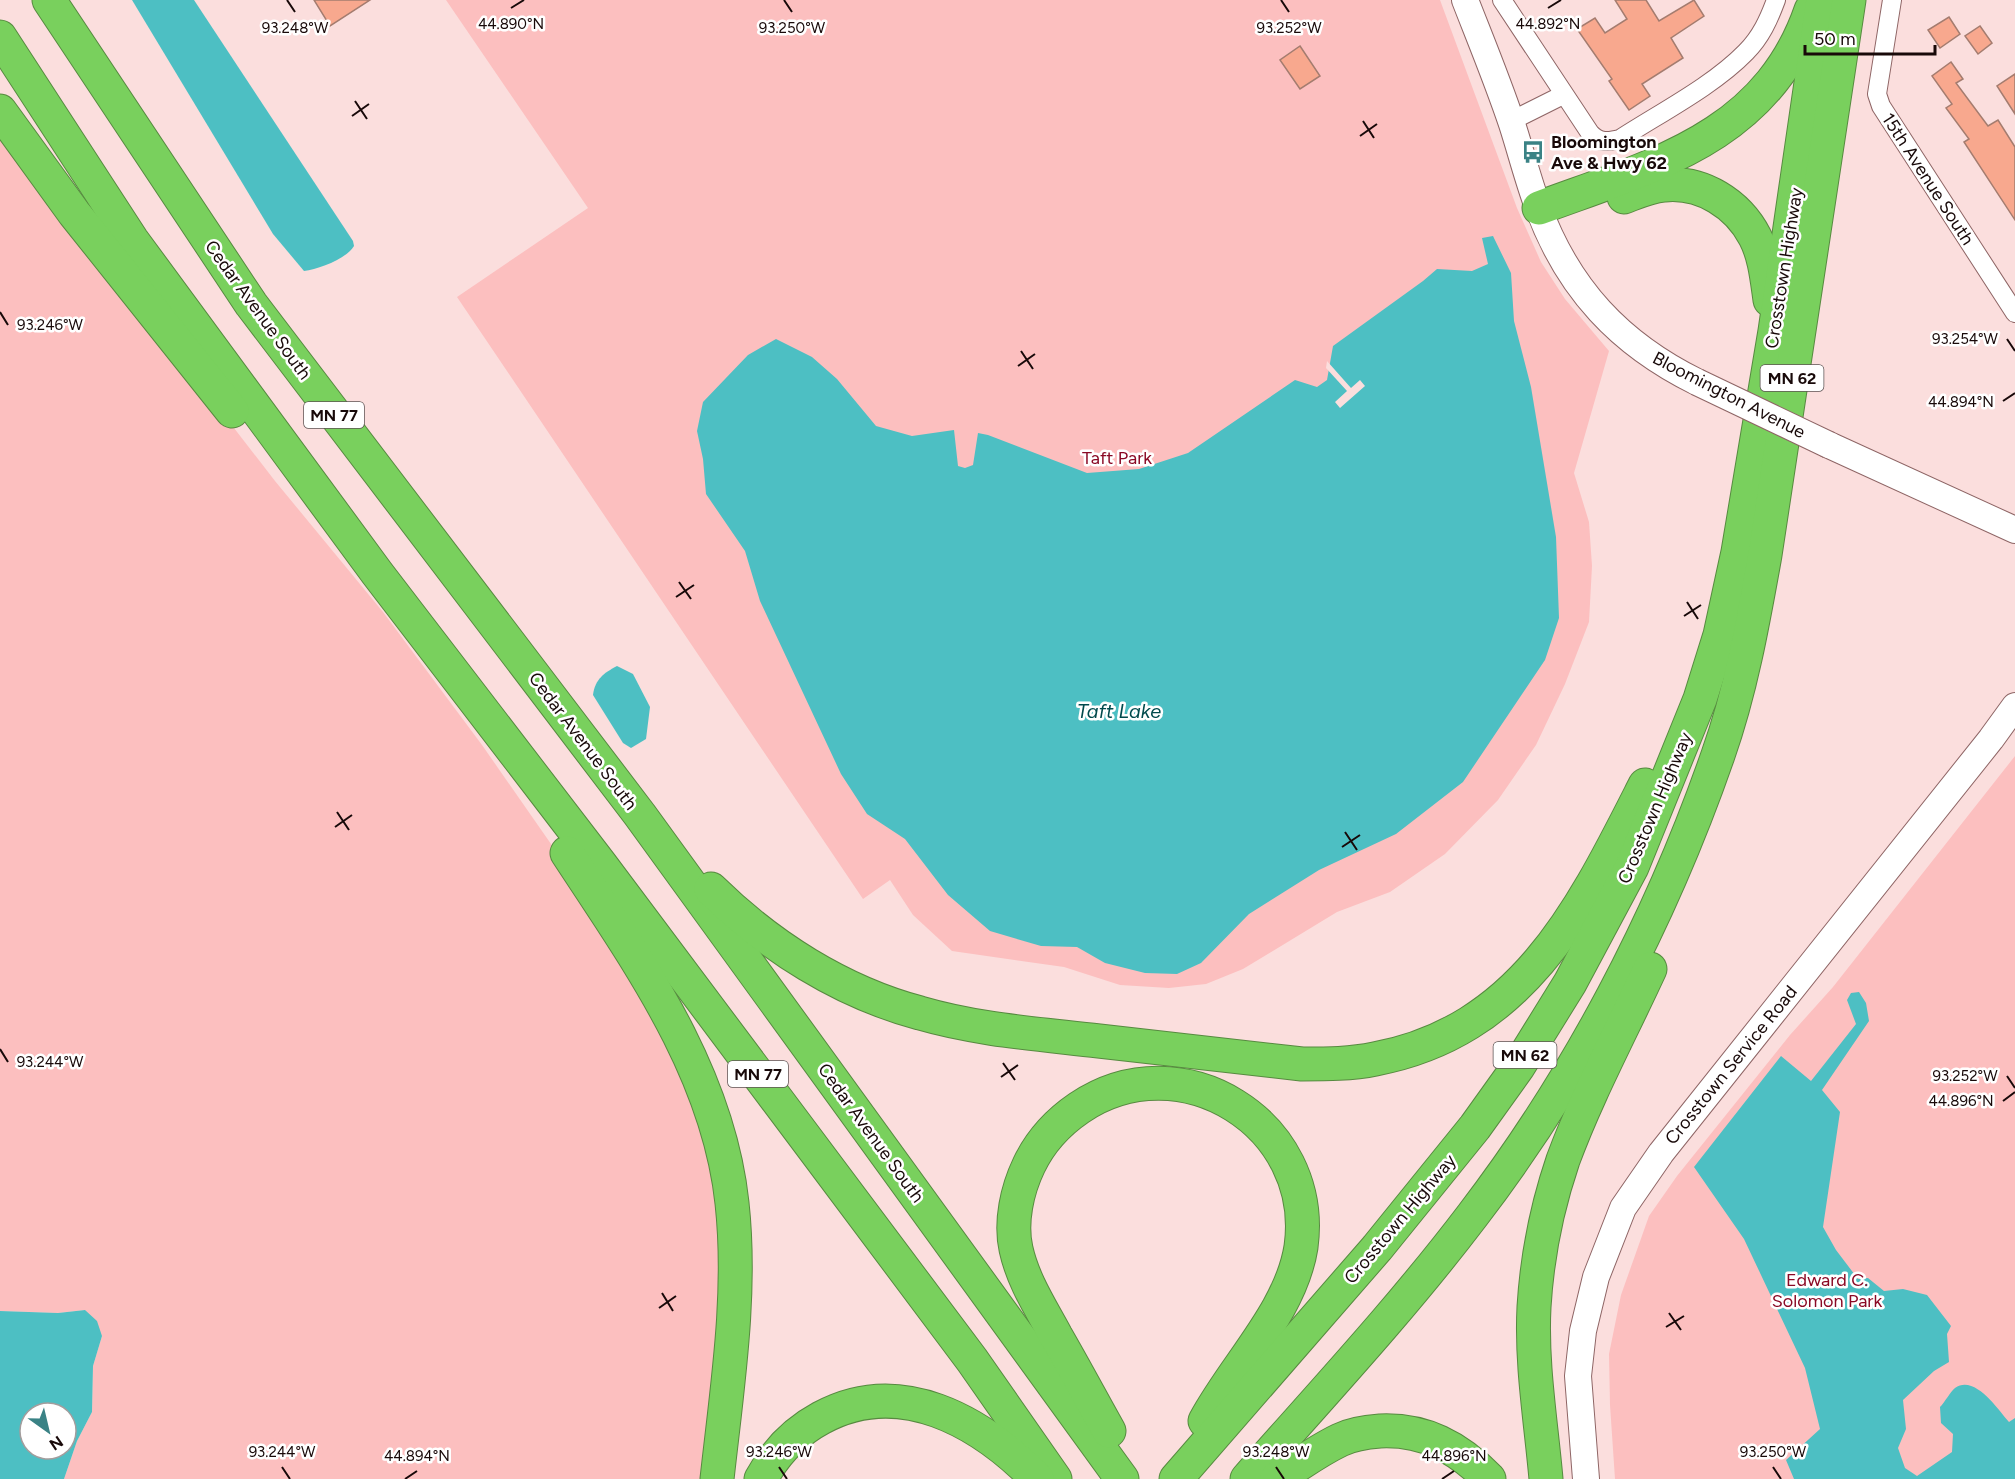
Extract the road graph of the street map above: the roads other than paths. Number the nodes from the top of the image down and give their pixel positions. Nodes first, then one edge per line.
1 (49, 0) edge
2 (1466, 0) edge
3 (1502, 0) edge
4 (1776, 0) edge
5 (1815, 0) edge
6 (1823, 0) edge
7 (1849, 0) edge
8 (1892, 0) edge
9 (0, 37) edge
10 (1563, 95) junction
11 (0, 111) edge
12 (1511, 121) junction
13 (1543, 217) junction
14 (2015, 313) edge
15 (1775, 331) junction
16 (2015, 530) edge
17 (1738, 552) junction
18 (378, 573) junction
19 (454, 673) junction
20 (2015, 706) edge
21 (1719, 753) junction
22 (640, 815) junction
23 (717, 1479) edge
24 (761, 1479) edge
25 (1037, 1479) edge
26 (1055, 1479) edge
27 (1122, 1479) edge
28 (1130, 1479) edge
29 (1175, 1479) edge
30 (1247, 1479) edge
31 (1277, 1479) edge
32 (1489, 1479) edge
33 (1546, 1479) edge
34 (1586, 1479) edge

1 - 22 highway, Cedar Avenue South / MN 77
2 - 12 street, Bloomington Avenue
3 - 10 street
4 - 10 street
5 - 13 highway
6 - 15 highway, Crosstown Highway / MN 62
7 - 21 highway, Crosstown Highway / MN 62
8 - 14 street, 15th Avenue South
9 - 18 highway, MN 77
10 - 12 street
11 - 18 highway
12 - 13 street, Bloomington Avenue
13 - 15 highway
13 - 16 street, Bloomington Avenue, bridge
15 - 17 highway, Crosstown Highway / MN 62
17 - 22 highway
17 - 29 highway, Crosstown Highway / MN 62
18 - 19 highway, MN 77
19 - 23 highway
19 - 26 highway, MN 77
20 - 34 street, Crosstown Service Road
21 - 30 highway, Crosstown Highway / MN 62
21 - 33 highway
22 - 27 highway, Cedar Avenue South / MN 77
24 - 25 highway
28 - 29 highway
31 - 32 highway

